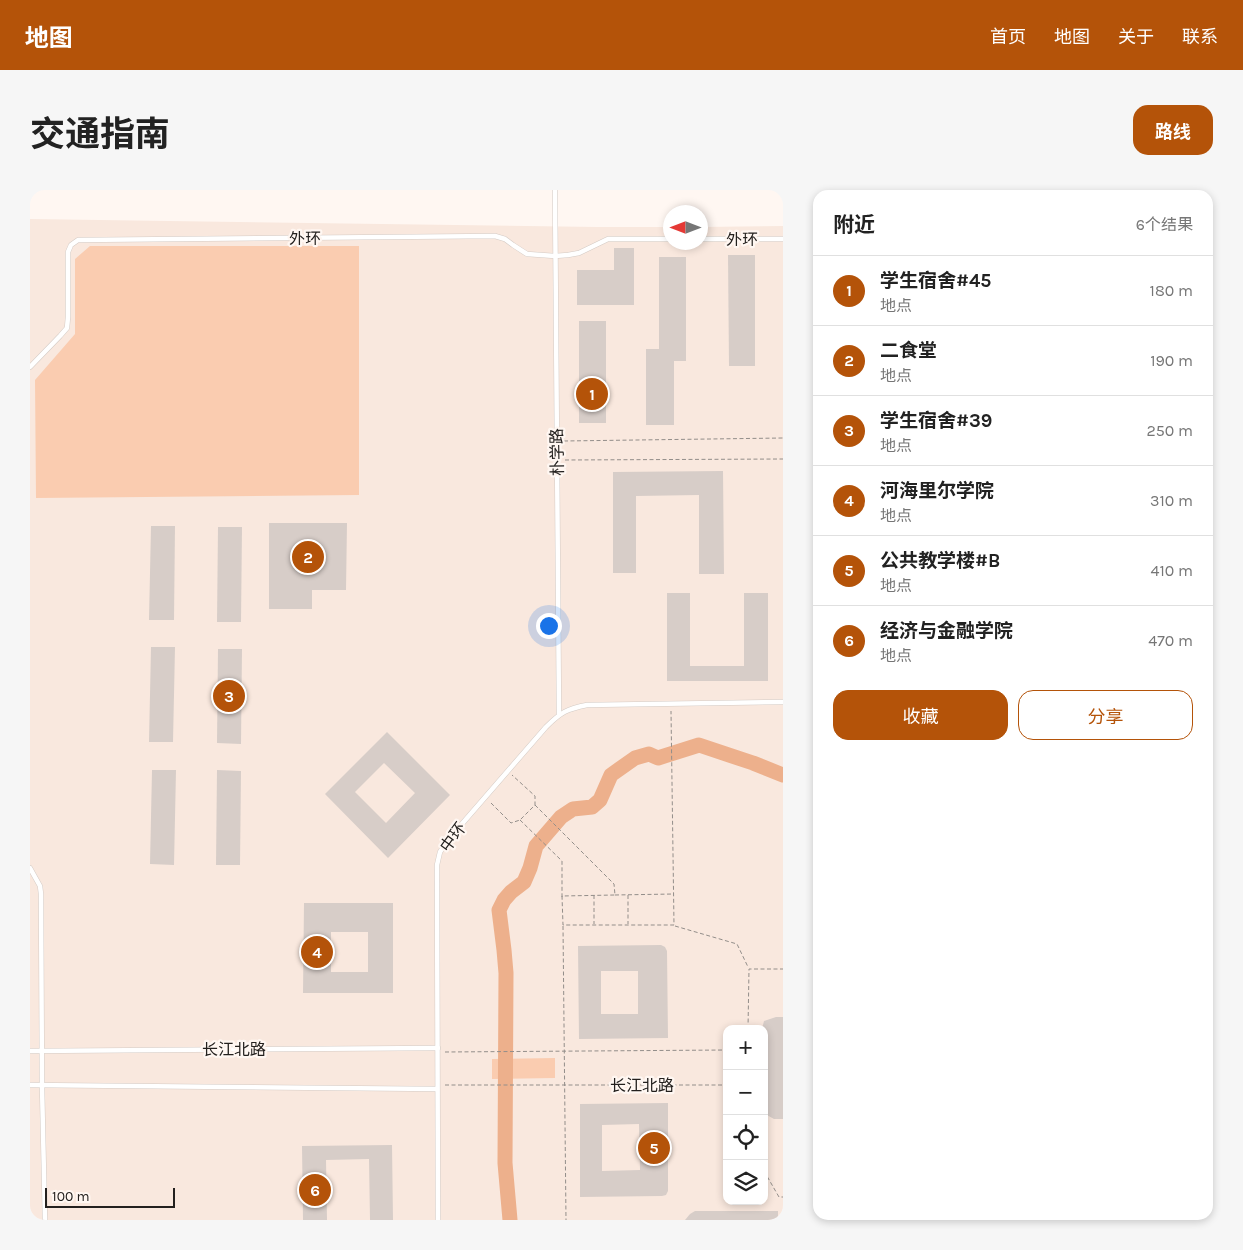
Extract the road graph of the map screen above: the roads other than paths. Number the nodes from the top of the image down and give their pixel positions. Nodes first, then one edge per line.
1 (555, 190) edge
2 (783, 238) edge
3 (663, 239) edge
4 (708, 239) edge
5 (555, 256) junction
6 (30, 367) edge
7 (783, 702) edge
8 (560, 714) junction
9 (30, 868) edge
10 (42, 1050) junction
11 (438, 1050) junction
12 (30, 1051) edge
13 (30, 1085) edge
14 (42, 1086) junction
15 (438, 1087) junction
16 (44, 1220) edge
17 (438, 1220) edge

1 - 5 lane, 朴学路
2 - 4 lane, 外环
3 - 5 lane, 外环
5 - 6 lane, 外环
5 - 8 lane, 朴学路
7 - 8 lane, 中环
8 - 11 lane, 中环
9 - 10 lane
10 - 11 lane, 长江北路
10 - 12 lane, 长江北路
10 - 14 lane
11 - 15 lane, 中环
13 - 14 lane
14 - 15 lane
14 - 16 lane
15 - 17 lane, 中环

